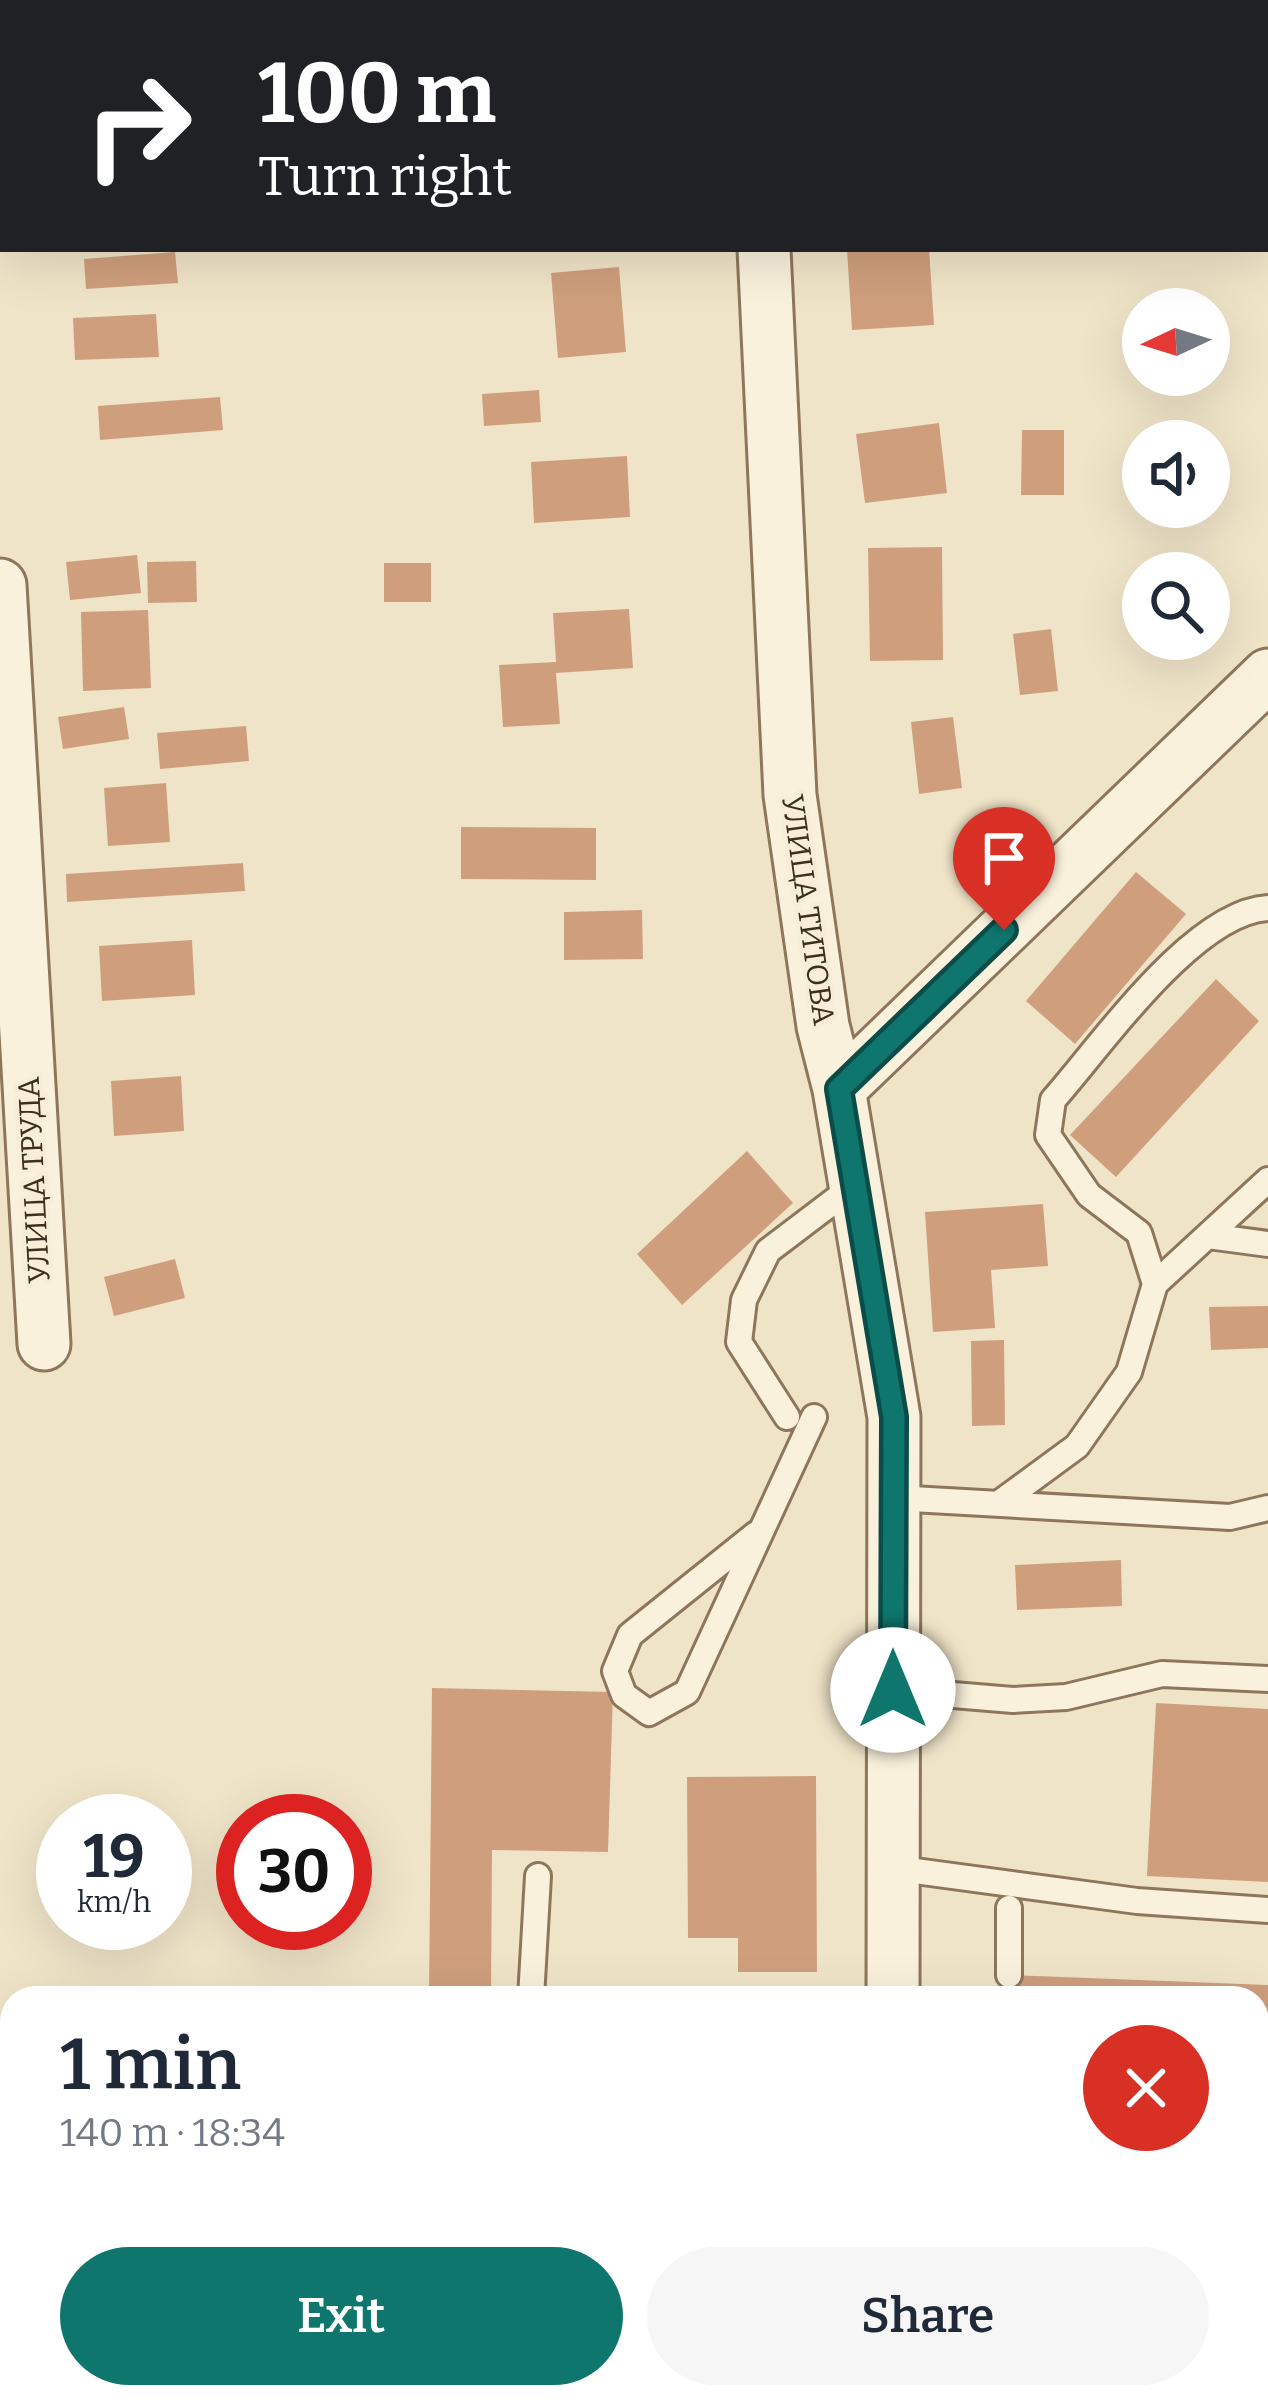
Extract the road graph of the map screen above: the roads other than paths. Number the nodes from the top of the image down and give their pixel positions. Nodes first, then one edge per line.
1 (764, 252) edge
2 (0, 584) edge
3 (1268, 675) edge
4 (1268, 908) edge
5 (839, 1089) junction
6 (1268, 1180) edge
7 (855, 1185) junction
8 (1208, 1236) junction
9 (1268, 1244) edge
10 (1155, 1284) junction
11 (44, 1344) dead end
12 (787, 1417) dead end
13 (814, 1417) dead end
14 (894, 1498) junction
15 (998, 1504) junction
16 (1268, 1508) edge
17 (756, 1534) junction
18 (1268, 1679) edge
19 (893, 1690) junction
20 (893, 1868) junction
21 (538, 1876) dead end
22 (1009, 1908) dead end
23 (1268, 1910) edge
24 (1009, 1975) dead end
25 (532, 1986) edge
26 (892, 1986) edge

1 - 5 street, УЛИЦА ТИТОВА
2 - 11 street, УЛИЦА ТРУДА
3 - 5 street
4 - 10 lane
5 - 7 street, УЛИЦА ТИТОВА
6 - 8 lane
7 - 12 lane
7 - 14 street, УЛИЦА ТИТОВА
8 - 9 lane
8 - 10 lane
10 - 15 lane
13 - 17 lane
14 - 15 lane
14 - 19 street, УЛИЦА ТИТОВА
15 - 16 lane
17 - 17 lane
18 - 19 lane
19 - 20 street, УЛИЦА ТИТОВА
20 - 23 lane
20 - 26 street, УЛИЦА ТИТОВА
21 - 25 lane
22 - 24 lane

